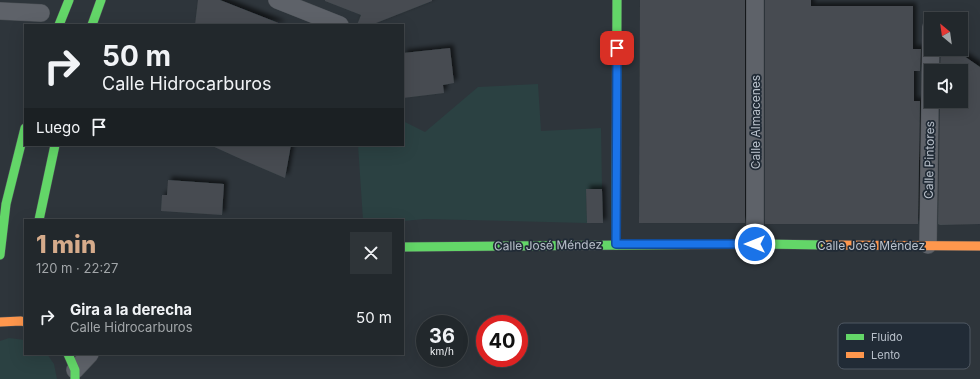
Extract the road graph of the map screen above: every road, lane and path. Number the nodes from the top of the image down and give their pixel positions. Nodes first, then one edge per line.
1 (69, 0) edge
2 (101, 0) edge
3 (277, 0) edge
4 (617, 0) edge
5 (755, 0) edge
6 (0, 11) edge
7 (43, 13) edge
8 (59, 24) edge
9 (92, 24) edge
10 (337, 24) edge
11 (931, 56) edge
12 (24, 131) edge
13 (55, 146) edge
14 (3, 204) edge
15 (39, 219) edge
16 (616, 244) junction
17 (755, 244) junction
18 (928, 245) junction
19 (980, 246) edge
20 (404, 247) edge
21 (0, 255) edge
22 (0, 322) edge
23 (24, 322) edge
24 (68, 355) edge
25 (89, 355) edge
26 (75, 374) edge

1 - 8 main road
2 - 9 main road
3 - 10 street
4 - 16 main road
5 - 17 street, Calle Almacenes
6 - 7 street
11 - 18 street, Calle Pintores
12 - 14 main road
13 - 15 main road
14 - 21 main road
16 - 17 main road, Calle José Méndez
16 - 20 main road, Calle José Méndez
17 - 18 main road, Calle José Méndez
18 - 19 main road, Calle José Méndez
22 - 23 main road
24 - 26 main road
25 - 26 street

